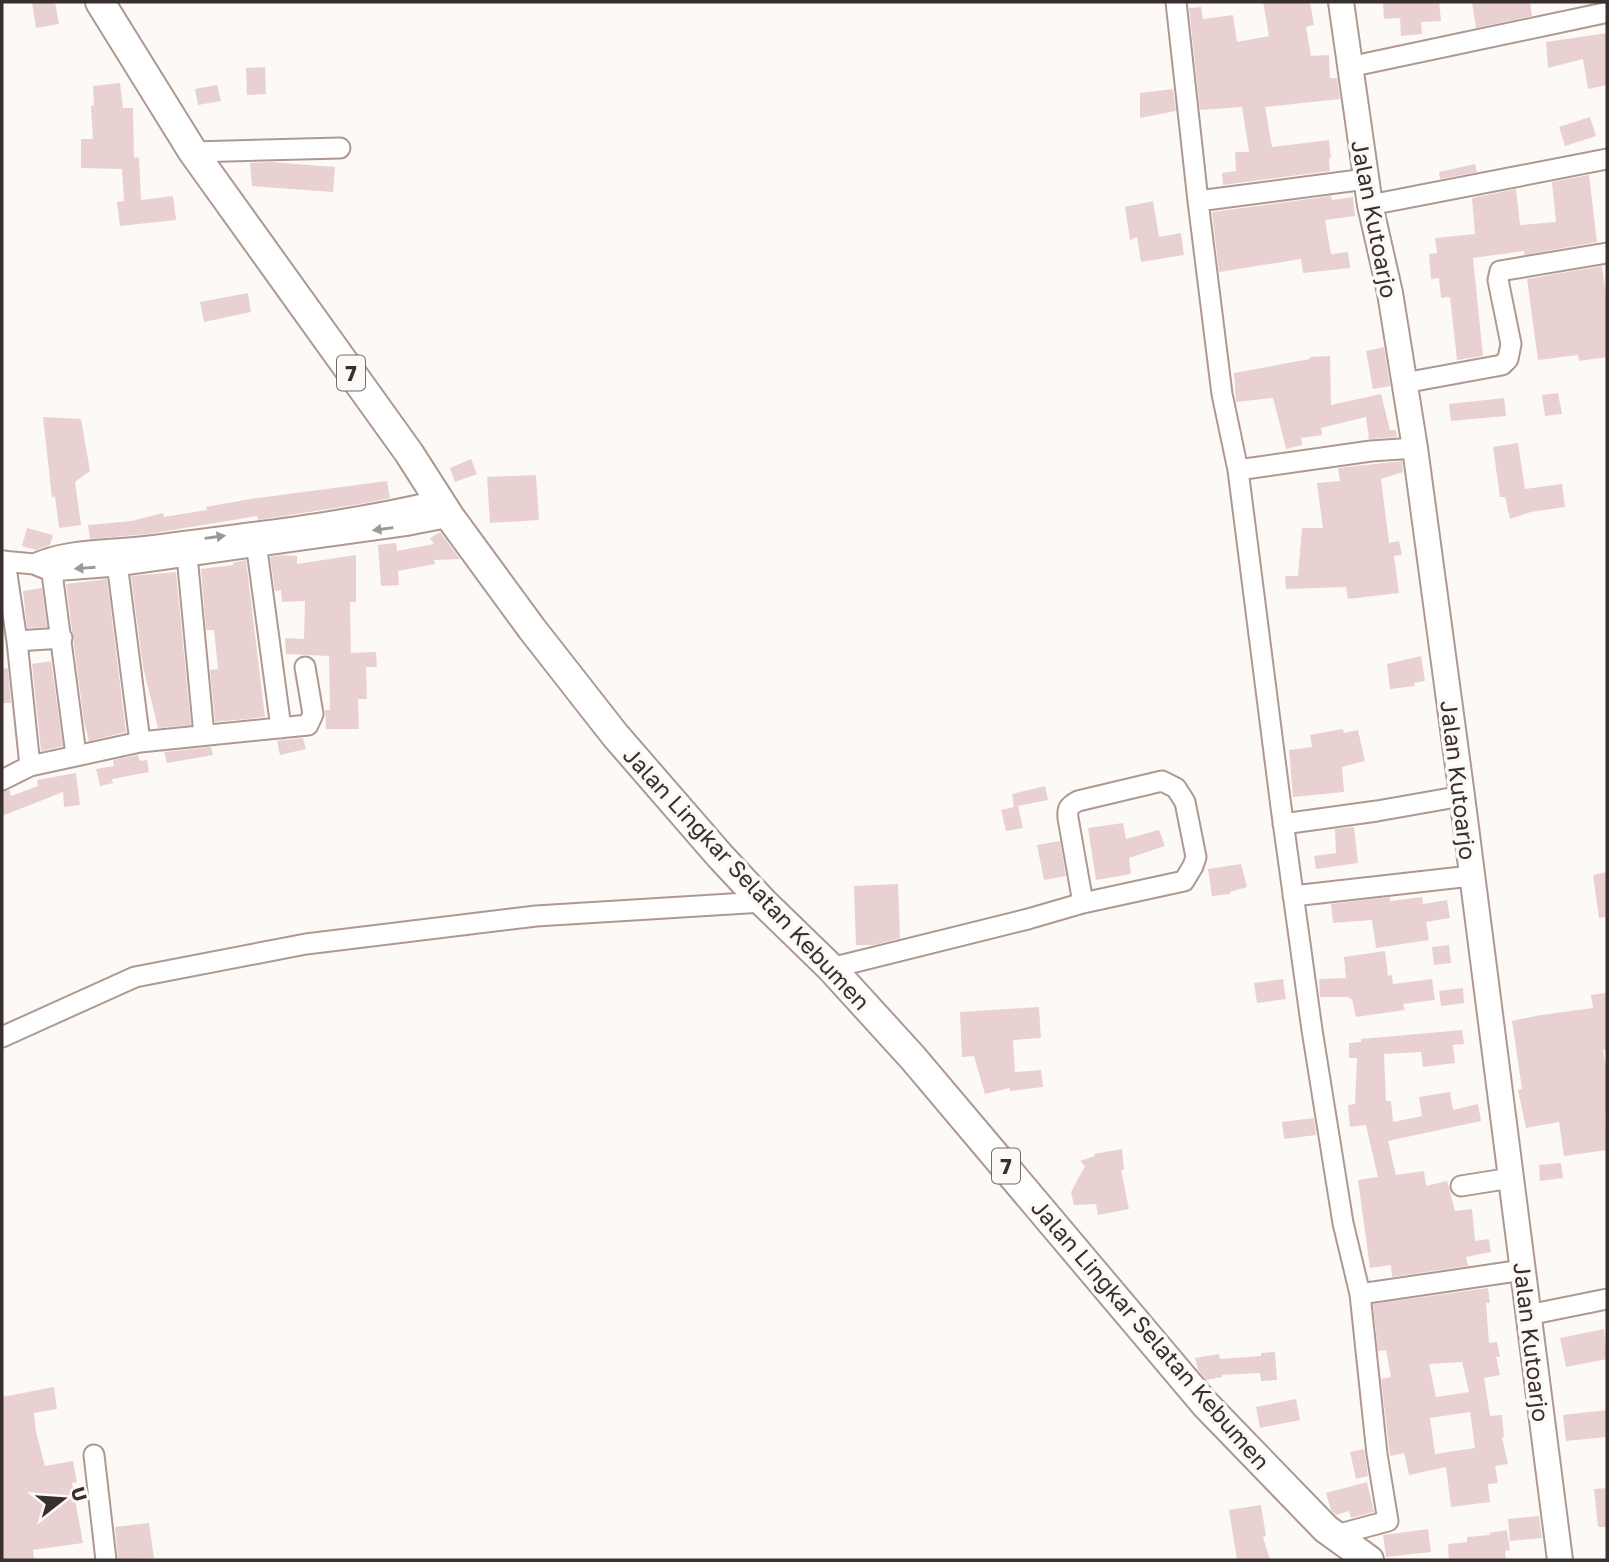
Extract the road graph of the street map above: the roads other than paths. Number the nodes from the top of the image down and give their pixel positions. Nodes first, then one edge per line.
1 (100, 2) edge
2 (1176, 2) edge
3 (1341, 2) edge
4 (1604, 11) edge
5 (1349, 67) junction
6 (340, 148) dead end
7 (193, 152) junction
8 (1607, 159) edge
9 (1366, 178) junction
10 (1198, 201) junction
11 (1370, 205) junction
12 (1607, 253) edge
13 (1404, 383) junction
14 (1415, 448) junction
15 (1238, 470) junction
16 (445, 509) junction
17 (256, 539) junction
18 (186, 549) junction
19 (116, 558) junction
20 (4, 561) edge
21 (45, 564) junction
22 (62, 638) junction
23 (17, 641) junction
24 (305, 667) dead end
25 (281, 728) junction
26 (204, 735) junction
27 (140, 742) junction
28 (76, 755) junction
29 (30, 766) junction
30 (2, 780) edge
31 (1462, 796) junction
32 (1283, 824) junction
33 (1471, 876) junction
34 (1293, 897) junction
35 (762, 902) junction
36 (1083, 903) junction
37 (831, 968) junction
38 (2, 1037) edge
39 (1511, 1178) junction
40 (1461, 1186) dead end
41 (1523, 1270) junction
42 (1360, 1294) junction
43 (1607, 1299) edge
44 (1528, 1315) junction
45 (94, 1455) dead end
46 (1336, 1535) junction
47 (106, 1560) edge
48 (1369, 1560) edge
49 (1560, 1560) edge

1 - 7 highway, Jalan Lingkar Selatan Kebumen / 7
2 - 10 street
3 - 5 main road, Jalan Kutoarjo
4 - 5 street
5 - 9 main road, Jalan Kutoarjo
6 - 7 street
7 - 16 highway, Jalan Lingkar Selatan Kebumen / 7
8 - 11 street
9 - 10 street
9 - 11 main road, Jalan Kutoarjo
10 - 15 street
11 - 13 main road, Jalan Kutoarjo
12 - 13 street
13 - 14 main road, Jalan Kutoarjo
14 - 15 street
14 - 31 main road, Jalan Kutoarjo
15 - 32 street
16 - 17 street
16 - 35 highway, Jalan Lingkar Selatan Kebumen / 7
17 - 18 street
17 - 25 street
18 - 19 street
18 - 26 street
19 - 21 street
19 - 27 street
20 - 21 street
20 - 23 street
21 - 22 street
22 - 23 street
22 - 28 street
23 - 29 street
24 - 25 street
25 - 26 street
26 - 27 street
27 - 28 street
28 - 29 street
29 - 30 street
31 - 32 street
31 - 33 main road, Jalan Kutoarjo
32 - 34 street
33 - 34 street
33 - 39 main road, Jalan Kutoarjo
34 - 42 street
35 - 37 highway, Jalan Lingkar Selatan Kebumen / 7
35 - 38 street
36 - 36 street
36 - 37 street
37 - 46 highway, Jalan Lingkar Selatan Kebumen / 7
39 - 40 street
39 - 41 main road, Jalan Kutoarjo
41 - 42 street
41 - 44 main road, Jalan Kutoarjo
42 - 46 street
43 - 44 street
44 - 49 main road, Jalan Kutoarjo
45 - 47 street
46 - 48 highway, Jalan Lingkar Selatan Kebumen / 7

